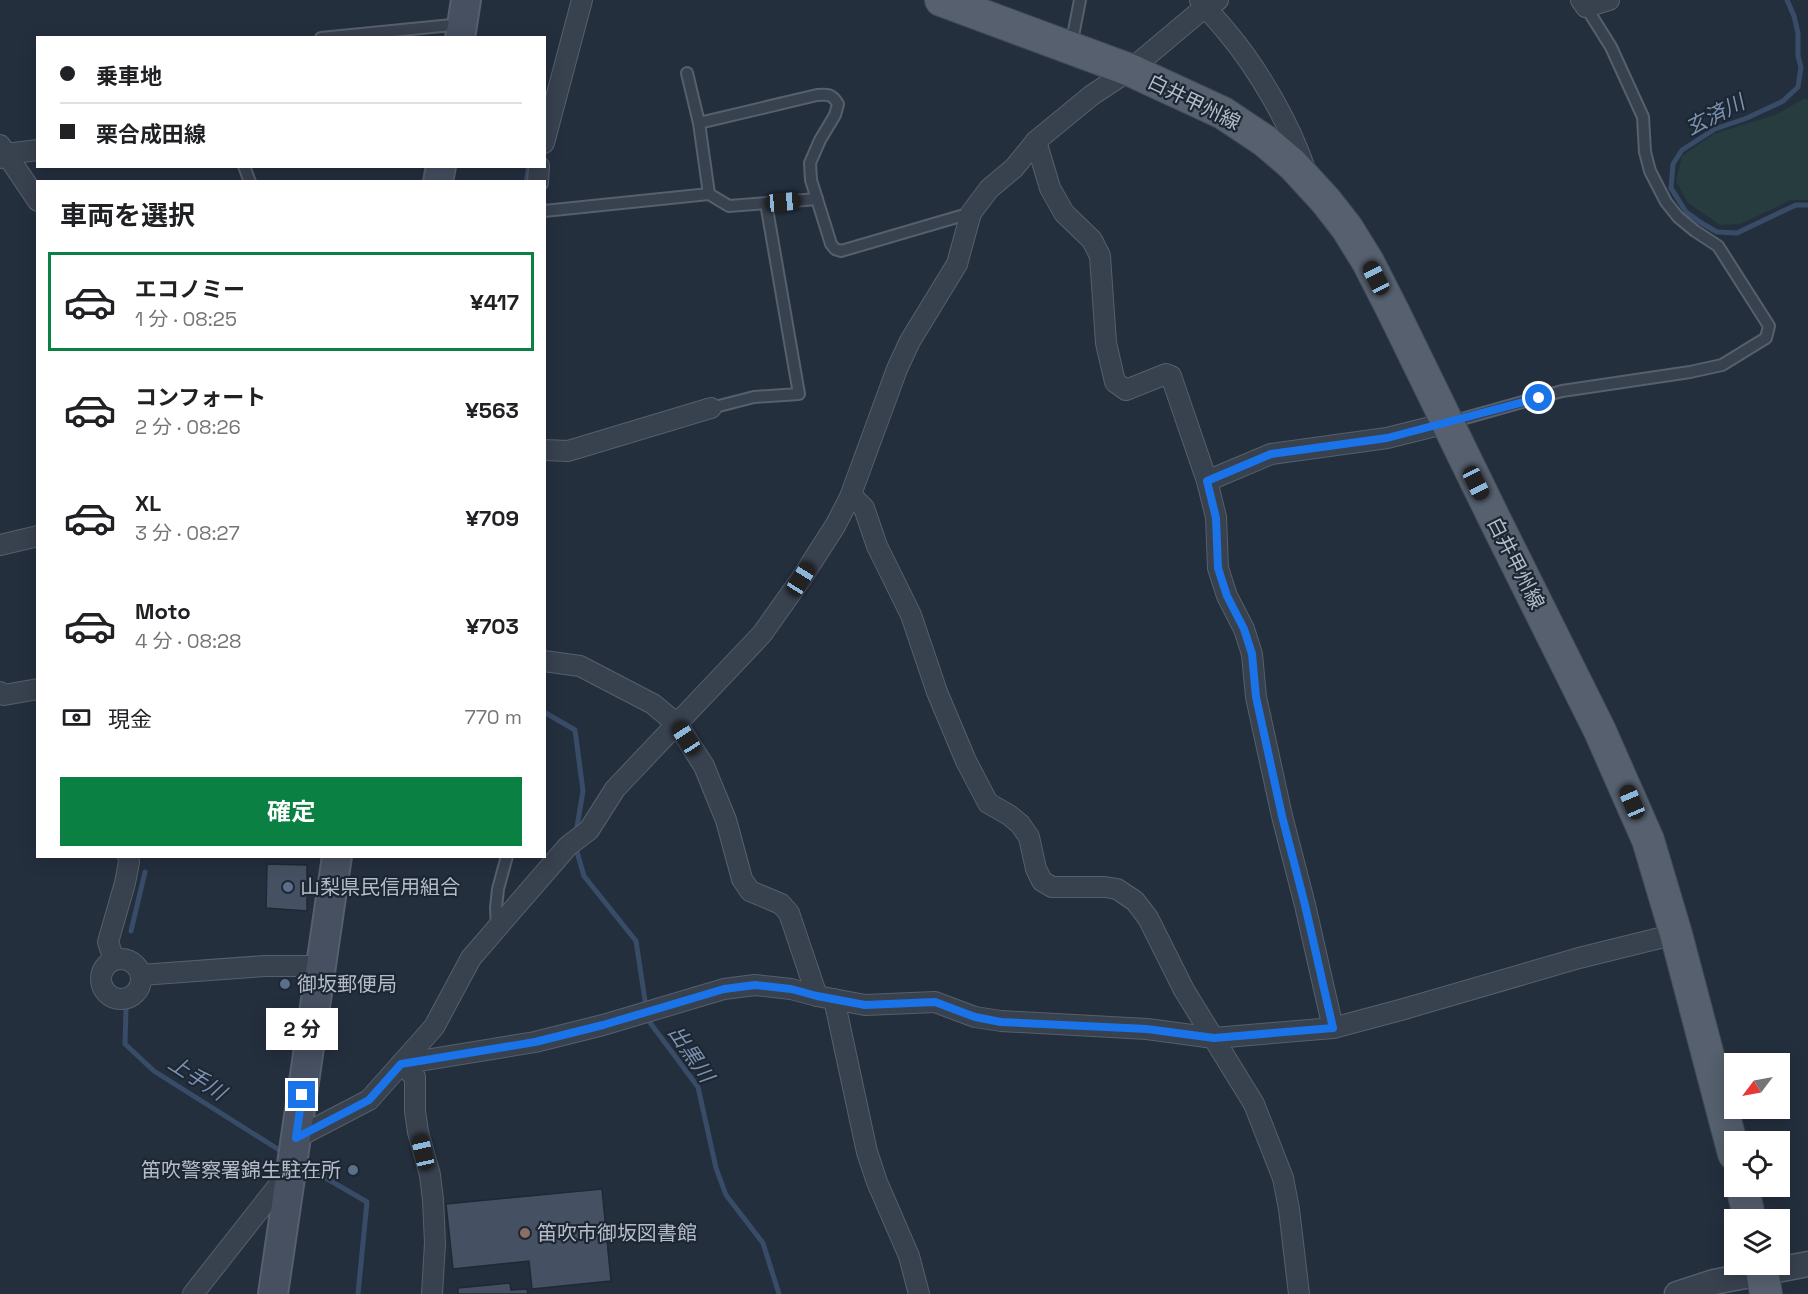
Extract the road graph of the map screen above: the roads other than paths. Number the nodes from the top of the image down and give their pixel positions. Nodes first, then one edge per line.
1 (582, 0) edge
2 (941, 0) edge
3 (1080, 0) edge
4 (1609, 0) edge
5 (1208, 2) edge
6 (1583, 3) edge
7 (463, 20) edge
8 (337, 36) edge
9 (1070, 49) junction
10 (1130, 70) junction
11 (687, 73) dead end
12 (699, 123) junction
13 (546, 135) edge
14 (1035, 141) junction
15 (36, 150) edge
16 (2, 152) edge
17 (1310, 182) junction
18 (709, 194) junction
19 (36, 198) edge
20 (816, 199) junction
21 (766, 203) junction
22 (546, 211) edge
23 (971, 213) junction
24 (711, 408) joint
25 (1447, 423) junction
26 (546, 450) edge
27 (1207, 481) junction
28 (850, 497) junction
29 (36, 536) edge
30 (0, 544) edge
31 (546, 661) edge
32 (36, 689) edge
33 (0, 692) edge
34 (677, 724) junction
35 (128, 858) edge
36 (337, 858) edge
37 (506, 858) edge
38 (497, 929) junction
39 (1676, 934) junction
40 (114, 960) junction
41 (321, 966) junction
42 (141, 975) junction
43 (826, 997) junction
44 (1333, 1028) junction
45 (1214, 1038) junction
46 (401, 1064) junction
47 (1728, 1131) edge
48 (296, 1138) junction
49 (291, 1170) junction
50 (1808, 1264) edge
51 (1764, 1277) edge
52 (194, 1294) edge
53 (273, 1294) edge
54 (432, 1294) edge
55 (919, 1294) edge
56 (1299, 1294) edge
57 (1677, 1294) edge

1 - 13 street
2 - 9 main road, 白井甲州線
3 - 9 lane
4 - 6 street
5 - 10 street
5 - 17 street
6 - 25 lane
7 - 8 lane
9 - 10 main road, 白井甲州線
10 - 14 street
10 - 17 main road, 白井甲州線
11 - 12 lane
12 - 18 lane
12 - 20 lane
14 - 23 street
14 - 27 street
15 - 16 street
16 - 19 street
17 - 25 main road, 白井甲州線
18 - 21 lane
18 - 22 lane
20 - 21 lane
20 - 23 lane
21 - 24 lane
23 - 28 street
24 - 26 street
25 - 27 street
25 - 39 main road, 白井甲州線
27 - 44 street
28 - 34 street
28 - 45 street
29 - 30 street
31 - 34 street
32 - 33 street
34 - 38 street
34 - 43 street
35 - 40 street
36 - 41 main road
37 - 38 lane
38 - 46 street
39 - 44 street
39 - 47 main road, 白井甲州線
40 - 42 street
40 - 42 street
41 - 42 street
41 - 48 main road
43 - 45 street
43 - 46 street
43 - 55 street
44 - 45 street
45 - 56 street
46 - 48 street
46 - 54 street
48 - 49 main road
49 - 52 street
49 - 53 main road
50 - 51 street
51 - 57 street

